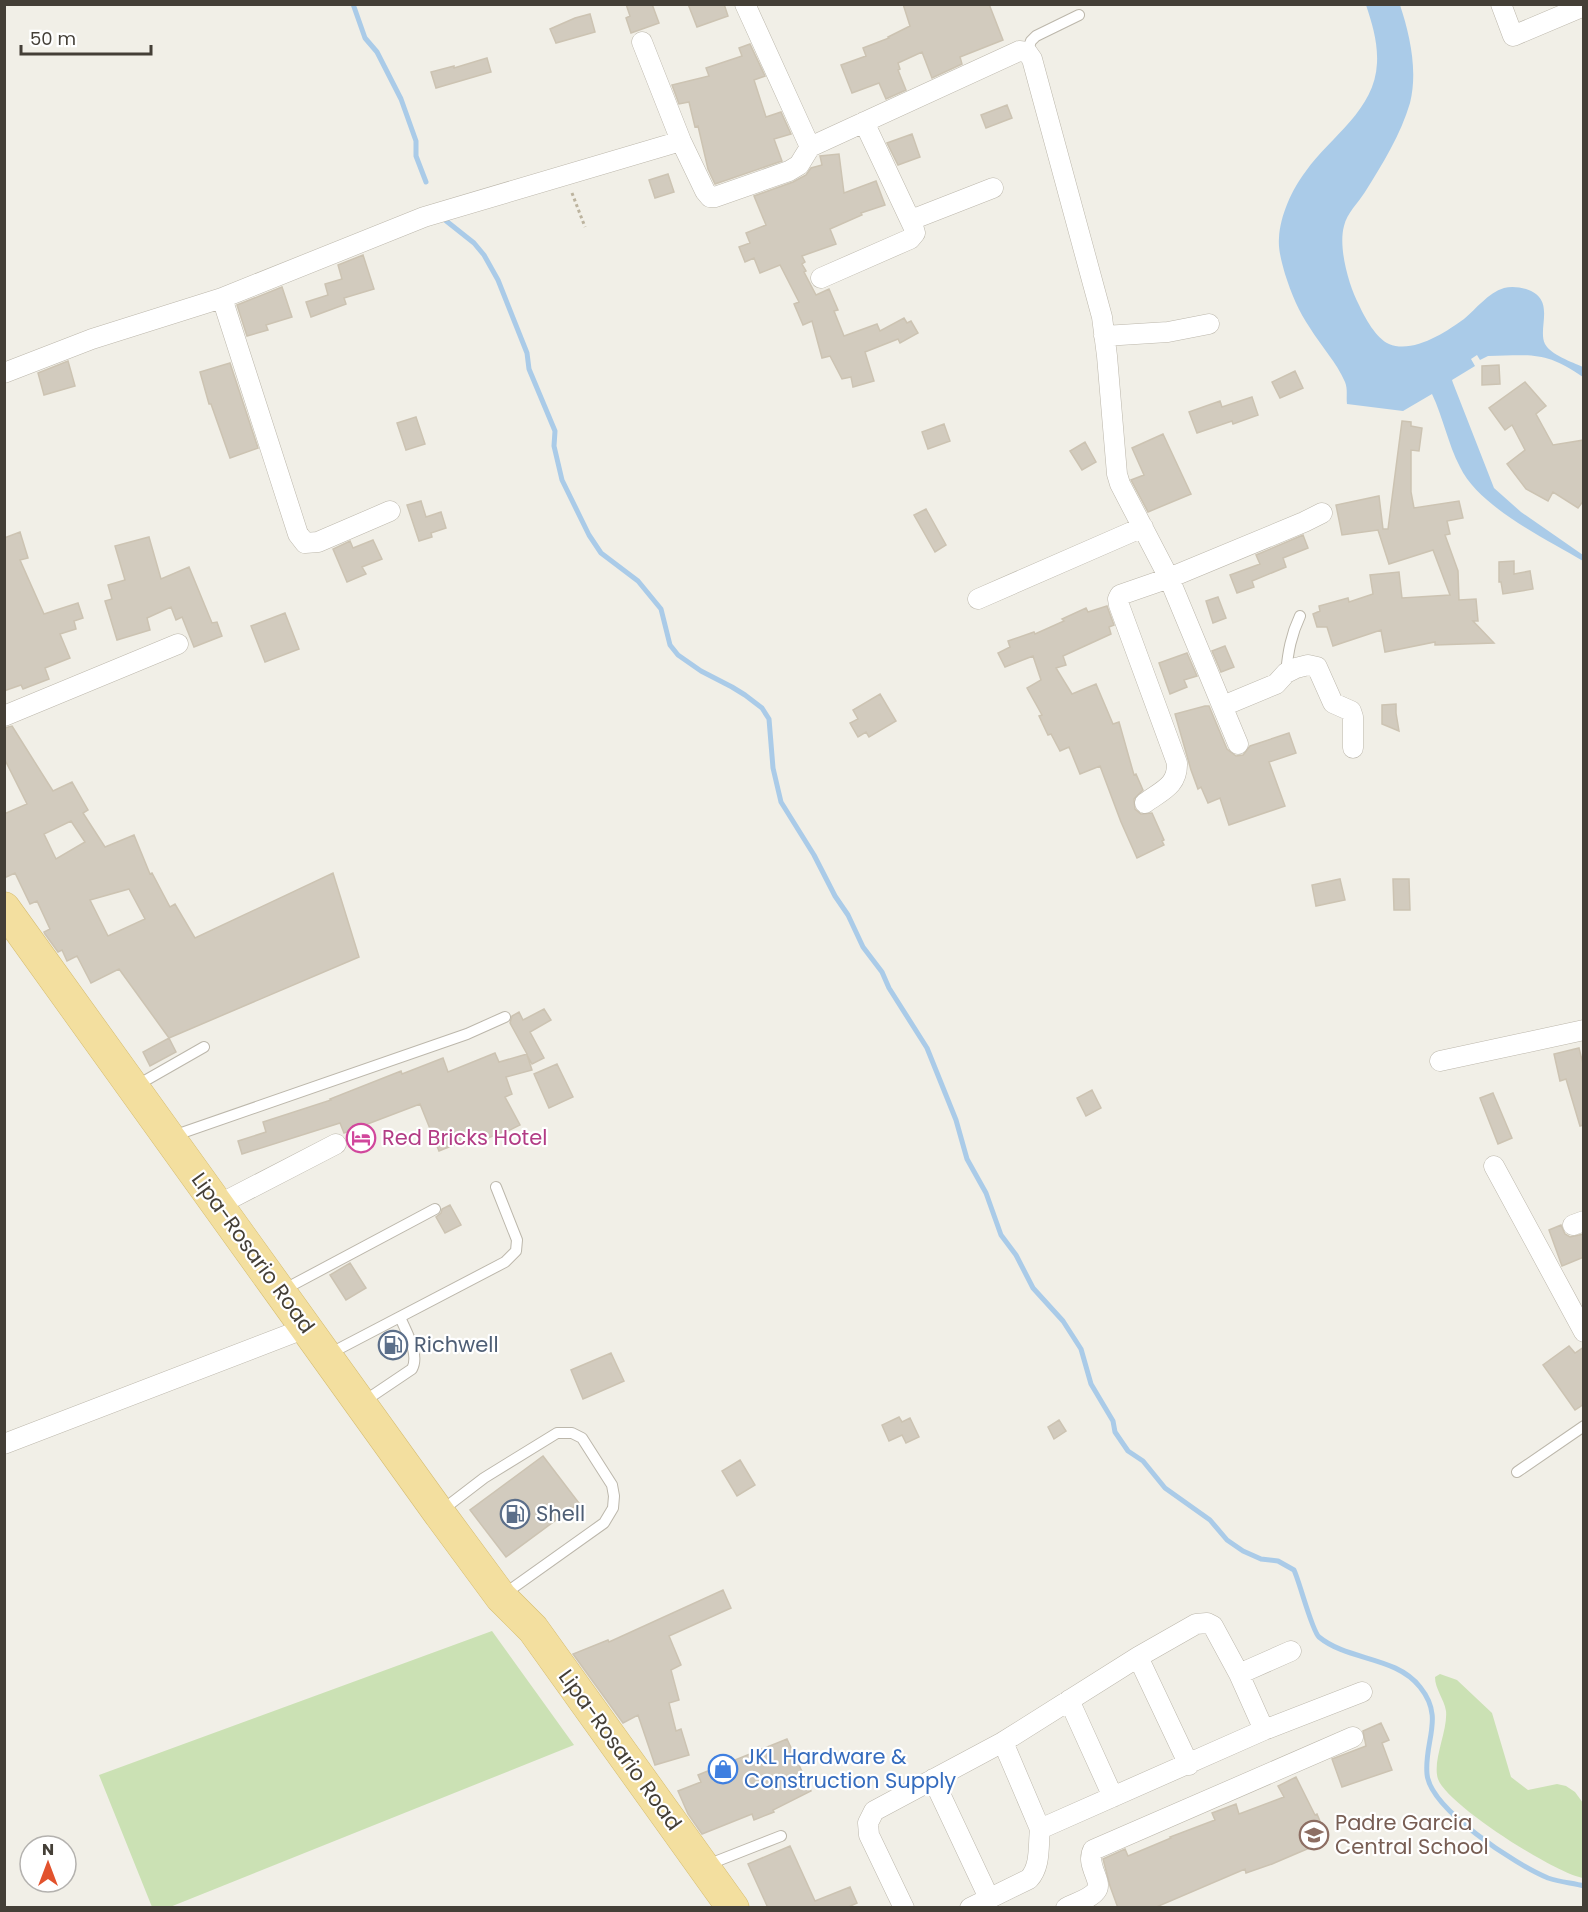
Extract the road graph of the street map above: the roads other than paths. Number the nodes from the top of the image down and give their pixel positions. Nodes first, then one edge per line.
1 (745, 4) edge
2 (1501, 4) edge
3 (1584, 6) edge
4 (1079, 15) dead end
5 (642, 42) dead end
6 (1027, 52) junction
7 (864, 122) junction
8 (681, 141) junction
9 (810, 147) junction
10 (993, 188) dead end
11 (911, 220) junction
12 (821, 278) dead end
13 (222, 298) junction
14 (1209, 324) dead end
15 (1104, 336) junction
16 (4, 373) edge
17 (390, 511) dead end
18 (1322, 513) dead end
19 (1143, 527) junction
20 (1169, 578) junction
21 (978, 599) dead end
22 (1300, 616) dead end
23 (178, 644) dead end
24 (1286, 674) junction
25 (1223, 706) junction
26 (4, 716) edge
27 (1238, 744) dead end
28 (1353, 748) dead end
29 (1145, 803) dead end
30 (7, 915) edge
31 (505, 1017) dead end
32 (1584, 1030) edge
33 (204, 1047) dead end
34 (1440, 1061) dead end
35 (134, 1087) junction
36 (170, 1137) junction
37 (336, 1144) dead end
38 (1494, 1166) dead end
39 (496, 1187) dead end
40 (218, 1205) junction
41 (435, 1209) dead end
42 (280, 1292) junction
43 (400, 1317) junction
44 (306, 1328) junction
45 (1584, 1332) edge
46 (326, 1355) junction
47 (360, 1404) junction
48 (1584, 1425) edge
49 (4, 1444) edge
50 (1517, 1472) dead end
51 (439, 1513) junction
52 (501, 1597) junction
53 (1291, 1652) dead end
54 (1138, 1657) junction
55 (1239, 1674) junction
56 (1362, 1692) dead end
57 (1069, 1700) junction
58 (1264, 1730) junction
59 (1353, 1737) dead end
60 (1004, 1742) junction
61 (1189, 1765) junction
62 (933, 1779) junction
63 (1113, 1797) junction
64 (1040, 1829) junction
65 (781, 1836) dead end
66 (704, 1867) junction
67 (989, 1898) junction
68 (709, 1908) edge
69 (733, 1908) edge
70 (904, 1908) edge
71 (970, 1908) edge
72 (1066, 1908) edge

1 - 9 street
2 - 3 street
4 - 6 lane
5 - 8 street
6 - 7 street
6 - 15 street
7 - 9 street
7 - 11 street
8 - 9 street
8 - 13 street
10 - 11 street
11 - 12 street
13 - 16 street
13 - 17 street
14 - 15 street
15 - 19 street
18 - 20 street
19 - 20 street
19 - 21 street
20 - 25 street
20 - 29 street
22 - 24 lane
23 - 26 street
24 - 25 street
24 - 28 street
25 - 27 street
30 - 35 main road, Lipa-Rosario Road
31 - 36 lane
32 - 34 street
33 - 35 lane
35 - 36 main road, Lipa-Rosario Road
36 - 40 main road, Lipa-Rosario Road
37 - 40 street
38 - 45 street
39 - 43 lane
40 - 42 main road, Lipa-Rosario Road
41 - 42 lane
42 - 44 main road, Lipa-Rosario Road
43 - 46 lane
43 - 47 lane
44 - 46 main road, Lipa-Rosario Road
44 - 49 street
46 - 47 main road, Lipa-Rosario Road
47 - 51 main road, Lipa-Rosario Road
48 - 50 lane
51 - 52 main road, Lipa-Rosario Road
51 - 52 lane
52 - 66 main road, Lipa-Rosario Road
52 - 68 main road, Lipa-Rosario Road
53 - 55 street
54 - 55 street
54 - 57 street
54 - 61 street
55 - 58 street
56 - 58 street
57 - 60 street
57 - 63 street
58 - 61 street
59 - 72 street
60 - 62 street
60 - 64 street
61 - 63 street
62 - 67 street
62 - 70 street
63 - 64 street
64 - 67 street
65 - 66 lane
66 - 69 main road, Lipa-Rosario Road
67 - 71 street

